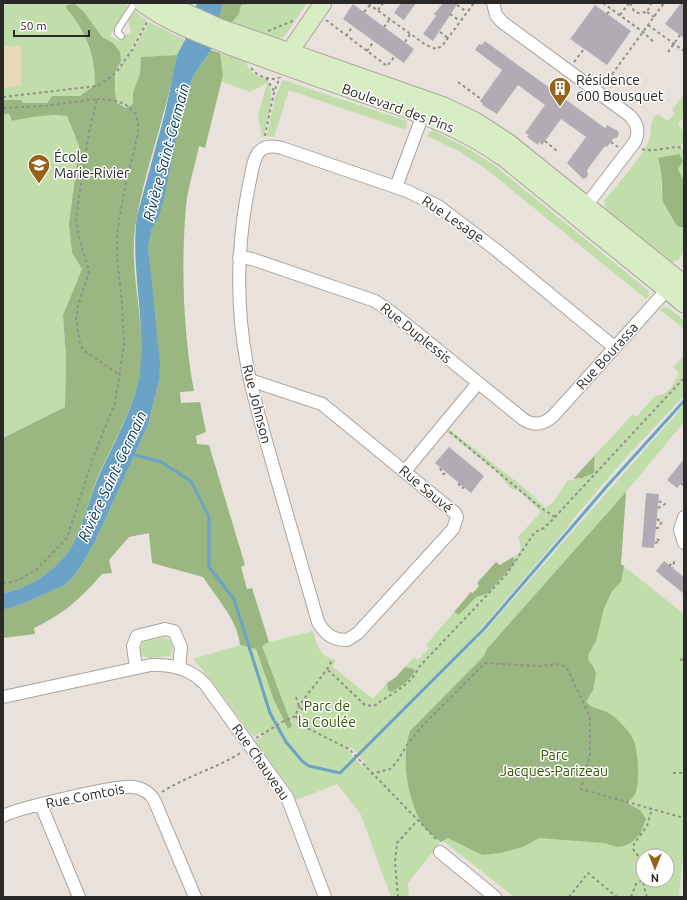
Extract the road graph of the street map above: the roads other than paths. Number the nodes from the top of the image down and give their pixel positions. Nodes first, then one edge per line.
1 (135, 3) edge
2 (165, 3) edge
3 (324, 3) edge
4 (492, 3) edge
5 (145, 10) edge
6 (183, 19) junction
7 (120, 36) dead end
8 (285, 66) junction
9 (426, 108) junction
10 (264, 142) joint
11 (396, 187) junction
12 (582, 211) junction
13 (240, 257) junction
14 (677, 281) edge
15 (684, 304) edge
16 (614, 347) junction
17 (250, 380) junction
18 (478, 383) junction
19 (532, 424) joint
20 (405, 472) junction
21 (684, 517) edge
22 (684, 543) edge
23 (347, 640) joint
24 (136, 668) junction
25 (180, 668) junction
26 (3, 697) edge
27 (41, 805) junction
28 (3, 816) edge
29 (440, 847) road end
30 (79, 897) edge
31 (195, 897) edge
32 (325, 897) edge
33 (495, 897) edge

1 - 7 lane
2 - 6 street, Boulevard des Pins
3 - 8 street
4 - 12 street
5 - 6 street, Boulevard des Pins
6 - 8 street, Boulevard des Pins
8 - 9 street, Boulevard des Pins
9 - 11 street
9 - 12 street, Boulevard des Pins
10 - 11 street, Rue Lesage
10 - 13 street, Rue Johnson
11 - 16 street, Rue Lesage
12 - 14 street, Boulevard des Pins
13 - 17 street, Rue Johnson
13 - 18 street, Rue Duplessis
14 - 15 street, Boulevard des Pins
14 - 16 street, Rue Bourassa
16 - 19 street, Rue Bourassa
17 - 20 street, Rue Sauvé
17 - 23 street, Rue Johnson
18 - 19 street, Rue Duplessis
18 - 20 street
20 - 23 street, Rue Sauvé
21 - 22 street
24 - 25 street, Rue Chauveau
24 - 25 street
24 - 26 street, Rue Chauveau
25 - 32 street, Rue Chauveau
27 - 28 street, Rue Comtois
27 - 30 street
27 - 31 street, Rue Comtois
29 - 33 street

